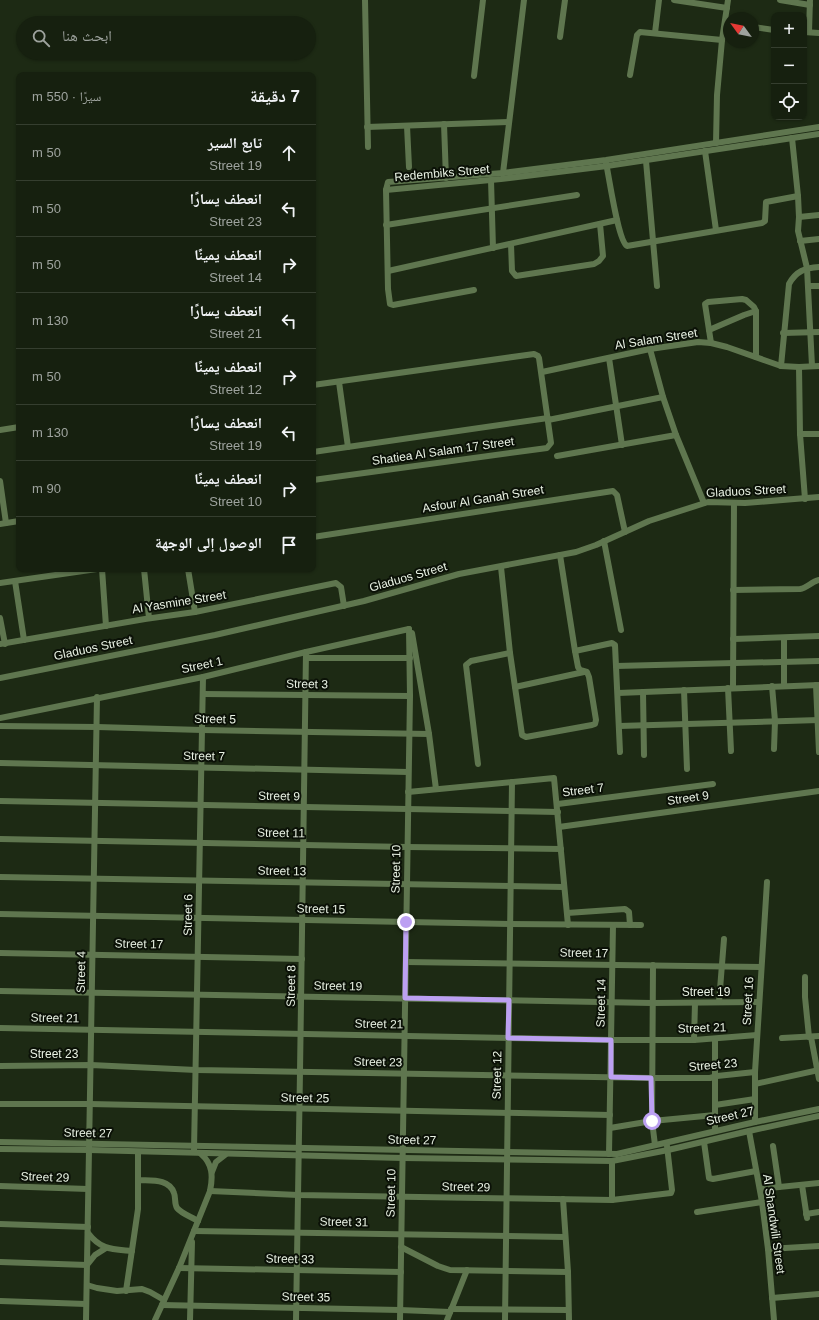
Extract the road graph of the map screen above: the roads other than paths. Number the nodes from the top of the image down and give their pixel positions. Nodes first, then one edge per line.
1 (365, 0) edge
2 (483, 0) edge
3 (524, 0) edge
4 (565, 0) edge
5 (659, 0) edge
6 (674, 0) edge
7 (728, 0) edge
8 (780, 0) edge
9 (810, 2) edge
10 (727, 8) junction
11 (727, 12) edge
12 (807, 24) edge
13 (759, 28) edge
14 (771, 30) edge
15 (807, 32) edge
16 (654, 33) junction
17 (819, 33) edge
18 (560, 37) dead end
19 (723, 37) edge
20 (722, 40) junction
21 (630, 75) dead end
22 (474, 76) dead end
23 (508, 122) junction
24 (444, 124) junction
25 (407, 126) junction
26 (368, 127) junction
27 (819, 130) edge
28 (792, 138) junction
29 (716, 143) junction
30 (368, 147) dead end
31 (705, 151) junction
32 (646, 161) junction
33 (607, 163) junction
34 (409, 167) dead end
35 (503, 173) junction
36 (446, 178) junction
37 (491, 180) junction
38 (386, 190) junction
39 (577, 195) dead end
40 (798, 196) junction
41 (492, 208) junction
42 (819, 214) edge
43 (799, 217) junction
44 (617, 220) junction
45 (600, 224) junction
46 (386, 225) junction
47 (716, 230) junction
48 (819, 239) edge
49 (653, 241) junction
50 (800, 241) junction
51 (511, 244) junction
52 (493, 248) junction
53 (819, 267) edge
54 (807, 268) junction
55 (388, 271) junction
56 (657, 286) dead end
57 (808, 286) junction
58 (819, 286) edge
59 (474, 290) dead end
60 (756, 311) junction
61 (709, 330) junction
62 (809, 332) junction
63 (819, 332) edge
64 (784, 333) junction
65 (711, 343) junction
66 (650, 350) junction
67 (756, 357) junction
68 (609, 358) junction
69 (781, 366) junction
70 (812, 366) junction
71 (819, 366) edge
72 (799, 368) junction
73 (542, 372) junction
74 (340, 382) junction
75 (316, 385) edge
76 (663, 397) junction
77 (616, 407) junction
78 (548, 419) junction
79 (16, 427) edge
80 (0, 430) edge
81 (800, 434) junction
82 (819, 434) edge
83 (676, 435) junction
84 (622, 445) junction
85 (348, 447) junction
86 (316, 452) edge
87 (557, 456) dead end
88 (316, 480) edge
89 (0, 481) edge
90 (819, 497) edge
91 (805, 499) junction
92 (704, 503) junction
93 (734, 503) junction
94 (16, 522) edge
95 (3, 524) edge
96 (625, 532) junction
97 (316, 537) edge
98 (604, 541) junction
99 (560, 556) junction
100 (501, 567) junction
101 (76, 572) edge
102 (102, 572) edge
103 (144, 572) edge
104 (188, 572) edge
105 (819, 580) edge
106 (15, 581) junction
107 (0, 583) edge
108 (733, 590) junction
109 (344, 606) junction
110 (195, 612) junction
111 (0, 618) edge
112 (149, 618) junction
113 (106, 626) junction
114 (409, 629) junction
115 (621, 630) dead end
116 (819, 636) edge
117 (784, 638) junction
118 (733, 639) junction
119 (24, 640) junction
120 (2, 644) edge
121 (575, 651) junction
122 (510, 653) junction
123 (306, 655) junction
124 (410, 658) junction
125 (819, 660) edge
126 (784, 662) junction
127 (733, 663) junction
128 (616, 666) junction
129 (584, 671) junction
130 (203, 677) junction
131 (0, 678) edge
132 (818, 685) edge
133 (772, 686) junction
134 (784, 686) junction
135 (515, 687) junction
136 (731, 688) junction
137 (684, 690) junction
138 (642, 692) junction
139 (618, 693) junction
140 (203, 694) junction
141 (305, 695) junction
142 (410, 696) junction
143 (97, 697) junction
144 (0, 718) edge
145 (818, 720) edge
146 (774, 721) junction
147 (730, 723) junction
148 (686, 724) junction
149 (0, 726) edge
150 (97, 726) junction
151 (619, 726) junction
152 (643, 726) junction
153 (202, 730) junction
154 (305, 732) junction
155 (409, 733) junction
156 (429, 734) junction
157 (774, 749) dead end
158 (731, 751) dead end
159 (620, 752) dead end
160 (819, 752) edge
161 (644, 755) dead end
162 (0, 763) edge
163 (478, 764) dead end
164 (96, 765) junction
165 (201, 767) junction
166 (304, 769) junction
167 (687, 770) dead end
168 (408, 772) junction
169 (512, 782) junction
170 (713, 784) dead end
171 (436, 789) junction
172 (819, 791) edge
173 (408, 792) junction
174 (0, 801) edge
175 (96, 803) junction
176 (558, 804) junction
177 (200, 805) junction
178 (304, 807) junction
179 (408, 809) junction
180 (512, 811) junction
181 (558, 812) junction
182 (559, 827) junction
183 (0, 839) edge
184 (95, 841) junction
185 (200, 843) junction
186 (303, 845) junction
187 (407, 847) junction
188 (511, 849) junction
189 (561, 849) junction
190 (0, 876) edge
191 (94, 878) junction
192 (199, 881) junction
193 (767, 882) dead end
194 (303, 883) junction
195 (407, 884) junction
196 (510, 886) junction
197 (564, 887) junction
198 (567, 913) junction
199 (0, 914) edge
200 (93, 916) junction
201 (198, 918) junction
202 (302, 920) junction
203 (406, 922) junction
204 (510, 924) junction
205 (568, 924) junction
206 (613, 925) junction
207 (630, 925) junction
208 (641, 925) dead end
209 (724, 939) dead end
210 (0, 952) edge
211 (93, 954) junction
212 (198, 957) junction
213 (302, 959) junction
214 (406, 962) junction
215 (509, 963) junction
216 (613, 964) junction
217 (653, 965) junction
218 (722, 966) junction
219 (761, 967) junction
220 (805, 977) dead end
221 (0, 991) edge
222 (92, 992) junction
223 (197, 994) junction
224 (302, 996) junction
225 (405, 998) junction
226 (509, 1000) junction
227 (612, 1002) junction
228 (695, 1002) junction
229 (719, 1002) junction
230 (759, 1002) junction
231 (652, 1003) junction
232 (0, 1028) edge
233 (91, 1030) junction
234 (196, 1032) junction
235 (301, 1034) junction
236 (757, 1035) junction
237 (404, 1036) junction
238 (819, 1036) edge
239 (810, 1037) junction
240 (508, 1038) junction
241 (782, 1038) dead end
242 (611, 1040) junction
243 (652, 1040) junction
244 (694, 1040) junction
245 (715, 1040) junction
246 (91, 1065) junction
247 (0, 1066) edge
248 (196, 1070) junction
249 (818, 1070) edge
250 (300, 1072) junction
251 (755, 1072) junction
252 (404, 1074) junction
253 (508, 1075) junction
254 (611, 1077) junction
255 (715, 1077) junction
256 (651, 1078) junction
257 (819, 1079) edge
258 (755, 1084) junction
259 (755, 1099) junction
260 (0, 1104) edge
261 (90, 1104) junction
262 (715, 1105) junction
263 (195, 1106) junction
264 (300, 1109) junction
265 (819, 1109) edge
266 (404, 1111) junction
267 (507, 1113) junction
268 (610, 1115) junction
269 (715, 1115) junction
270 (819, 1116) edge
271 (652, 1121) junction
272 (755, 1122) junction
273 (610, 1128) junction
274 (715, 1131) junction
275 (749, 1131) junction
276 (0, 1142) edge
277 (667, 1142) junction
278 (704, 1142) junction
279 (655, 1145) junction
280 (194, 1146) junction
281 (773, 1146) dead end
282 (89, 1147) junction
283 (299, 1148) junction
284 (0, 1149) edge
285 (403, 1150) junction
286 (668, 1150) junction
287 (138, 1152) junction
288 (507, 1152) junction
289 (198, 1154) junction
290 (226, 1154) junction
291 (609, 1154) junction
292 (299, 1155) junction
293 (403, 1158) junction
294 (507, 1159) junction
295 (612, 1161) junction
296 (756, 1171) junction
297 (212, 1174) junction
298 (138, 1180) junction
299 (819, 1183) edge
300 (802, 1185) junction
301 (0, 1186) edge
302 (779, 1187) junction
303 (88, 1189) junction
304 (760, 1189) junction
305 (210, 1191) junction
306 (298, 1195) junction
307 (402, 1197) junction
308 (507, 1198) junction
309 (563, 1199) junction
310 (612, 1200) junction
311 (762, 1202) junction
312 (697, 1212) dead end
313 (819, 1212) edge
314 (198, 1220) junction
315 (0, 1224) edge
316 (88, 1230) junction
317 (298, 1233) junction
318 (193, 1234) junction
319 (402, 1234) junction
320 (506, 1236) junction
321 (565, 1237) junction
322 (819, 1246) edge
323 (401, 1247) junction
324 (106, 1248) junction
325 (768, 1249) junction
326 (132, 1252) junction
327 (0, 1262) edge
328 (87, 1265) junction
329 (179, 1268) junction
330 (191, 1268) junction
331 (297, 1270) junction
332 (466, 1270) junction
333 (506, 1271) junction
334 (401, 1272) junction
335 (568, 1272) junction
336 (87, 1285) junction
337 (126, 1291) junction
338 (819, 1294) edge
339 (772, 1298) junction
340 (0, 1301) edge
341 (163, 1303) junction
342 (86, 1304) junction
343 (190, 1306) junction
344 (296, 1308) junction
345 (400, 1310) junction
346 (506, 1310) junction
347 (568, 1310) junction
348 (451, 1311) junction
349 (86, 1320) edge
350 (155, 1320) edge
351 (190, 1320) edge
352 (296, 1320) edge
353 (400, 1320) edge
354 (447, 1320) edge
355 (505, 1320) edge
356 (569, 1320) edge
357 (774, 1320) edge

1 - 26 street
2 - 22 street
3 - 23 street
4 - 18 street
5 - 16 street
6 - 10 street
7 - 10 street
8 - 9 street
9 - 12 street
10 - 11 street
13 - 14 street
15 - 17 street
16 - 20 street
16 - 21 street
19 - 20 street
20 - 29 street
23 - 24 street
23 - 35 street
24 - 25 street
24 - 36 street
25 - 26 street
25 - 34 street
26 - 30 street
27 - 28 street, Redembiks Street
27 - 29 street, Redembiks Street
28 - 31 street, Redembiks Street
28 - 40 street
29 - 33 street, Redembiks Street
31 - 32 street, Redembiks Street
31 - 47 street
32 - 33 street, Redembiks Street
32 - 49 street
33 - 35 street, Redembiks Street
33 - 37 street, Redembiks Street
33 - 44 street
35 - 36 street, Redembiks Street
36 - 38 street, Redembiks Street
37 - 38 street, Redembiks Street
37 - 41 street
38 - 46 street
39 - 41 street
40 - 43 street
40 - 47 street
41 - 46 street
41 - 52 street
42 - 43 street
43 - 50 street
44 - 45 street
44 - 49 street
45 - 51 street
45 - 51 street
46 - 55 street
47 - 49 street
48 - 50 street
49 - 56 street
50 - 54 street
51 - 52 street
52 - 55 street
53 - 54 street
54 - 57 street
54 - 64 street
55 - 59 street
57 - 58 street
57 - 62 street
60 - 61 street
60 - 61 street
60 - 67 street
61 - 65 street
62 - 63 street
62 - 64 street
62 - 70 street
64 - 69 street
65 - 66 street, Al Salam Street
65 - 67 street, Al Salam Street
66 - 68 street, Al Salam Street
66 - 76 street
67 - 69 street, Al Salam Street
68 - 73 street, Al Salam Street
68 - 77 street
69 - 72 street, Al Salam Street
70 - 71 street, Al Salam Street
70 - 72 street, Al Salam Street
72 - 81 street
73 - 74 street, Shatiea Al Salam 17 Street
73 - 78 street, Shatiea Al Salam 17 Street
74 - 75 street
74 - 85 street
76 - 77 street
76 - 83 street
77 - 78 street
77 - 84 street
78 - 85 street
78 - 88 street, Shatiea Al Salam 17 Street
79 - 80 street
81 - 82 street
81 - 91 street
83 - 84 street
83 - 92 street
84 - 87 street
85 - 86 street
89 - 95 street
90 - 91 street, Gladuos Street
91 - 93 street, Gladuos Street
92 - 93 street, Gladuos Street
92 - 96 street, Gladuos Street
93 - 108 street
94 - 95 street
96 - 97 street, Asfour Al Ganah Street
96 - 98 street, Gladuos Street
98 - 99 street, Gladuos Street
98 - 115 street
99 - 100 street, Gladuos Street
99 - 121 street
100 - 109 street, Gladuos Street
100 - 122 street
101 - 106 street
102 - 113 street
103 - 112 street
104 - 110 street
105 - 108 street
106 - 107 street
106 - 119 street
108 - 118 street
109 - 110 street, Al Yasmine Street
109 - 131 street, Gladuos Street
110 - 112 street, Al Yasmine Street
111 - 120 street
112 - 113 street, Al Yasmine Street
113 - 119 street, Al Yasmine Street
114 - 123 street, Street 1
114 - 124 street, Street 10
114 - 156 street
116 - 117 street
117 - 118 street
117 - 126 street
118 - 127 street
119 - 120 street, Al Yasmine Street
121 - 128 street
121 - 129 street
122 - 135 street
122 - 163 street
123 - 124 street
123 - 130 street, Street 1
123 - 141 street, Street 8
124 - 142 street, Street 10
125 - 126 street
126 - 127 street
126 - 134 street
127 - 128 street
127 - 136 street
128 - 139 street
129 - 135 street
129 - 135 street
130 - 140 street, Street 6
130 - 143 street, Street 1
132 - 134 street
132 - 145 street
133 - 134 street
133 - 136 street
133 - 146 street
136 - 137 street
136 - 147 street
137 - 138 street
137 - 148 street
138 - 139 street
138 - 152 street
139 - 151 street
140 - 141 street, Street 3
140 - 153 street, Street 6
141 - 142 street, Street 3
141 - 154 street, Street 8
142 - 155 street, Street 10
143 - 144 street, Street 1
143 - 150 street, Street 4
145 - 146 street
145 - 160 street
146 - 147 street
146 - 157 street
147 - 148 street
147 - 158 street
148 - 152 street
148 - 167 street
149 - 150 street, Street 5
150 - 153 street, Street 5
150 - 164 street, Street 4
151 - 152 street
151 - 159 street
152 - 161 street
153 - 154 street, Street 5
153 - 165 street, Street 6
154 - 155 street, Street 5
154 - 166 street, Street 8
155 - 156 street, Street 5
155 - 168 street, Street 10
156 - 171 street
162 - 164 street, Street 7
164 - 165 street, Street 7
164 - 175 street, Street 4
165 - 166 street, Street 7
165 - 177 street, Street 6
166 - 168 street, Street 7
166 - 178 street, Street 8
168 - 173 street, Street 10
169 - 171 street, Street 7
169 - 176 street, Street 7
169 - 180 street, Street 12
170 - 176 street, Street 7
171 - 173 street, Street 7
172 - 182 street, Street 9
173 - 179 street, Street 10
174 - 175 street, Street 9
175 - 177 street, Street 9
175 - 184 street, Street 4
176 - 181 street
177 - 178 street, Street 9
177 - 185 street, Street 6
178 - 179 street, Street 9
178 - 186 street, Street 8
179 - 180 street, Street 9
179 - 187 street, Street 10
180 - 181 street, Street 9
180 - 188 street, Street 12
181 - 182 street
182 - 189 street
183 - 184 street, Street 11
184 - 185 street, Street 11
184 - 191 street, Street 4
185 - 186 street, Street 11
185 - 192 street, Street 6
186 - 187 street, Street 11
186 - 194 street, Street 8
187 - 188 street, Street 11
187 - 195 street, Street 10
188 - 189 street, Street 11
188 - 196 street, Street 12
189 - 197 street
190 - 191 street, Street 13
191 - 192 street, Street 13
191 - 200 street, Street 4
192 - 194 street, Street 13
192 - 201 street, Street 6
193 - 219 street, Street 16
194 - 195 street, Street 13
194 - 202 street, Street 8
195 - 196 street, Street 13
195 - 203 street, Street 10
196 - 197 street, Street 13
196 - 204 street, Street 12
197 - 198 street
198 - 205 street
198 - 207 street
199 - 200 street, Street 15
200 - 201 street, Street 15
200 - 211 street, Street 4
201 - 202 street, Street 15
201 - 212 street, Street 6
202 - 203 street, Street 15
202 - 213 street, Street 8
203 - 204 street, Street 15
203 - 214 street, Street 10
204 - 205 street, Street 15
204 - 215 street, Street 12
205 - 206 street, Street 15
206 - 207 street, Street 15
206 - 216 street, Street 14
207 - 208 street, Street 15
209 - 218 street
210 - 211 street, Street 17
211 - 212 street, Street 17
211 - 222 street, Street 4
212 - 213 street, Street 17
212 - 223 street, Street 6
213 - 224 street, Street 8
214 - 215 street, Street 17
214 - 225 street, Street 10
215 - 216 street, Street 17
215 - 226 street, Street 12
216 - 217 street, Street 17
216 - 227 street, Street 14
217 - 218 street, Street 17
217 - 231 street
218 - 219 street, Street 17
218 - 229 street
219 - 230 street, Street 16
220 - 239 street
221 - 222 street, Street 19
222 - 223 street, Street 19
222 - 233 street, Street 4
223 - 224 street, Street 19
223 - 234 street, Street 6
224 - 225 street, Street 19
224 - 235 street, Street 8
225 - 226 street, Street 19
225 - 237 street, Street 10
226 - 227 street, Street 19
226 - 240 street, Street 12
227 - 231 street, Street 19
227 - 242 street, Street 14
228 - 229 street, Street 19
228 - 231 street, Street 19
228 - 244 street
229 - 230 street, Street 19
230 - 236 street, Street 16
231 - 243 street
232 - 233 street, Street 21
233 - 234 street, Street 21
233 - 246 street, Street 4
234 - 235 street, Street 21
234 - 248 street, Street 6
235 - 237 street, Street 21
235 - 250 street, Street 8
236 - 245 street, Street 21
236 - 251 street, Street 16
237 - 240 street, Street 21
237 - 252 street, Street 10
238 - 239 street
239 - 241 street
239 - 249 street
240 - 242 street, Street 21
240 - 253 street, Street 12
242 - 243 street, Street 21
242 - 254 street, Street 14
243 - 244 street, Street 21
243 - 256 street
244 - 245 street, Street 21
245 - 255 street
246 - 247 street, Street 23
246 - 248 street, Street 23
246 - 261 street, Street 4
248 - 250 street, Street 23
248 - 263 street, Street 6
249 - 257 street
249 - 258 street
250 - 252 street, Street 23
250 - 264 street, Street 8
251 - 255 street, Street 23
251 - 258 street, Street 16
252 - 253 street, Street 23
252 - 266 street, Street 10
253 - 254 street, Street 23
253 - 267 street, Street 12
254 - 256 street, Street 23
254 - 268 street, Street 14
255 - 256 street, Street 23
255 - 262 street
256 - 271 street
258 - 259 street, Street 16
259 - 262 street
259 - 272 street, Street 16
260 - 261 street, Street 25
261 - 263 street, Street 25
261 - 282 street, Street 4
262 - 269 street
263 - 264 street, Street 25
263 - 280 street, Street 6
264 - 266 street, Street 25
264 - 283 street, Street 8
265 - 272 street, Street 27
266 - 267 street, Street 25
266 - 285 street, Street 10
267 - 268 street, Street 25
267 - 288 street, Street 12
268 - 273 street, Street 14
269 - 271 street
269 - 274 street
270 - 275 street, Street 27
271 - 273 street
271 - 279 street
272 - 274 street, Street 27
273 - 291 street, Street 14
274 - 277 street, Street 27
275 - 278 street, Street 27
275 - 296 street, Al Shandwili Street
276 - 282 street, Street 27
277 - 279 street, Street 27
277 - 286 street, Street 29
278 - 286 street, Street 27
278 - 296 street
279 - 291 street, Street 27
280 - 282 street, Street 27
280 - 283 street, Street 27
280 - 289 street, Street 6
281 - 302 street
282 - 284 street, Street 27
282 - 287 street, Street 27
282 - 303 street, Street 4
283 - 285 street, Street 27
283 - 292 street, Street 8
285 - 288 street, Street 27
285 - 293 street, Street 10
286 - 295 street, Street 27
286 - 310 street, Street 29
287 - 289 street, Street 27
287 - 298 street
288 - 291 street, Street 27
288 - 294 street, Street 12
289 - 290 street, Street 27
289 - 297 street
290 - 292 street, Street 27
290 - 297 street
292 - 293 street, Street 27
292 - 306 street, Street 8
293 - 294 street, Street 27
293 - 307 street, Street 10
294 - 295 street, Street 27
294 - 308 street, Street 12
295 - 310 street
296 - 304 street, Al Shandwili Street
297 - 305 street
298 - 314 street
298 - 326 street
299 - 300 street
300 - 302 street
300 - 313 street
301 - 303 street, Street 29
302 - 304 street
303 - 316 street, Street 4
304 - 311 street, Al Shandwili Street
305 - 306 street, Street 29
305 - 314 street
306 - 307 street, Street 29
306 - 317 street, Street 8
307 - 308 street, Street 29
307 - 319 street, Street 10
308 - 309 street, Street 29
308 - 320 street, Street 12
309 - 310 street, Street 29
309 - 321 street
311 - 312 street
311 - 325 street, Al Shandwili Street
314 - 318 street
315 - 316 street
316 - 324 street
316 - 328 street, Street 4
317 - 318 street, Street 31
317 - 319 street, Street 31
317 - 331 street, Street 8
318 - 329 street
318 - 330 street
319 - 320 street, Street 31
319 - 323 street, Street 10
320 - 321 street, Street 31
320 - 333 street, Street 12
321 - 335 street
322 - 325 street
323 - 332 street
323 - 334 street, Street 10
324 - 326 street
324 - 328 street
325 - 339 street, Al Shandwili Street
326 - 337 street
327 - 328 street
328 - 336 street, Street 4
329 - 330 street, Street 33
329 - 341 street
330 - 331 street, Street 33
330 - 343 street
331 - 334 street, Street 33
331 - 344 street, Street 8
332 - 333 street
332 - 348 street
333 - 335 street
333 - 346 street, Street 12
334 - 345 street, Street 10
335 - 347 street
336 - 337 street
336 - 342 street, Street 4
337 - 341 street
338 - 339 street
339 - 357 street, Al Shandwili Street
340 - 342 street
341 - 343 street, Street 35
341 - 350 street
342 - 349 street, Street 4
343 - 344 street, Street 35
343 - 351 street
344 - 345 street, Street 35
344 - 352 street, Street 8
345 - 348 street, Street 35
345 - 353 street, Street 10
346 - 347 street, Street 35
346 - 348 street, Street 35
346 - 355 street, Street 12
347 - 356 street
348 - 354 street

